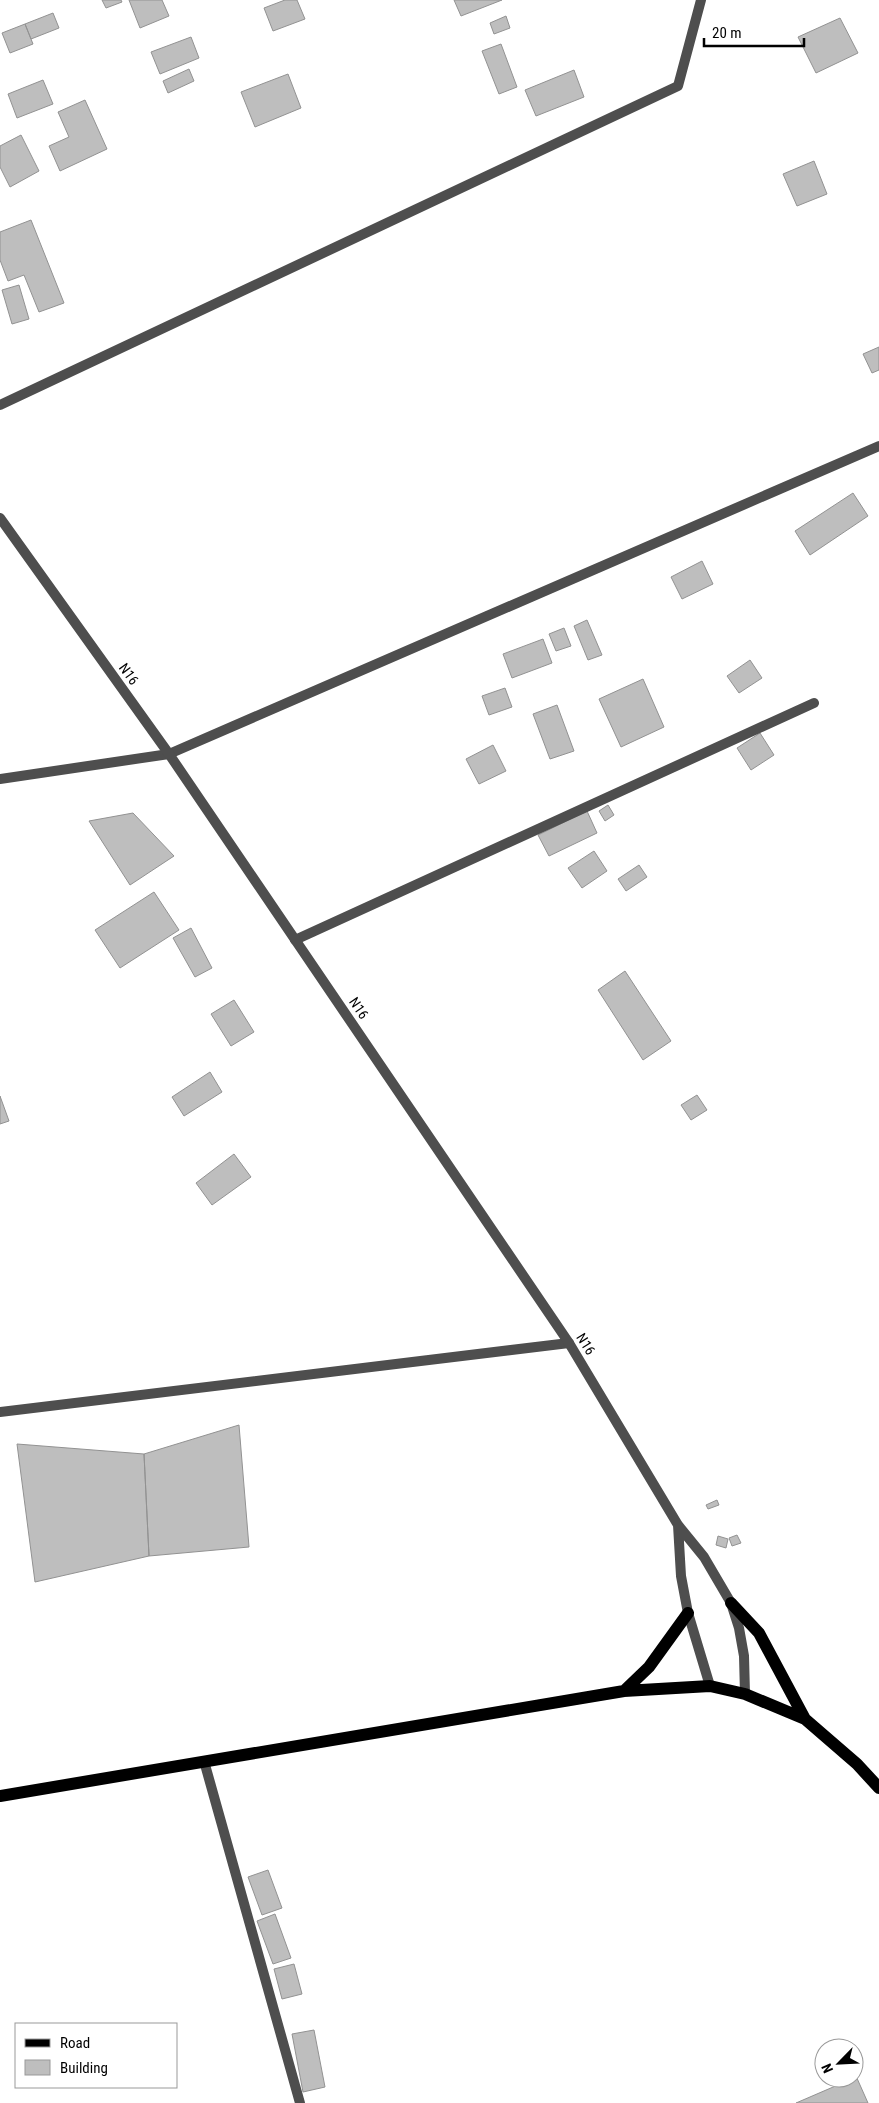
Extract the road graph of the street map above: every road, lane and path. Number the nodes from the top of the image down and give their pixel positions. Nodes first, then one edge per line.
1 (701, 0) edge
2 (0, 405) edge
3 (879, 446) edge
4 (0, 518) edge
5 (814, 703) dead end
6 (169, 754) junction
7 (0, 779) edge
8 (296, 940) junction
9 (569, 1343) junction
10 (0, 1412) edge
11 (678, 1525) junction
12 (732, 1603) junction
13 (688, 1613) junction
14 (710, 1686) junction
15 (624, 1691) junction
16 (745, 1694) junction
17 (805, 1719) junction
18 (204, 1762) junction
19 (879, 1788) edge
20 (0, 1796) edge
21 (300, 2103) edge

1 - 2 street
3 - 6 street
4 - 6 street, N16
5 - 8 street
6 - 7 street
6 - 8 street, N16
8 - 9 street, N16
9 - 10 street
9 - 11 street, N16
11 - 12 street, N16
11 - 13 street
12 - 16 street, N16
12 - 17 main road
13 - 14 street
13 - 15 main road
14 - 15 main road
14 - 16 main road
15 - 18 main road
16 - 17 main road
17 - 19 main road
18 - 20 main road
18 - 21 street

